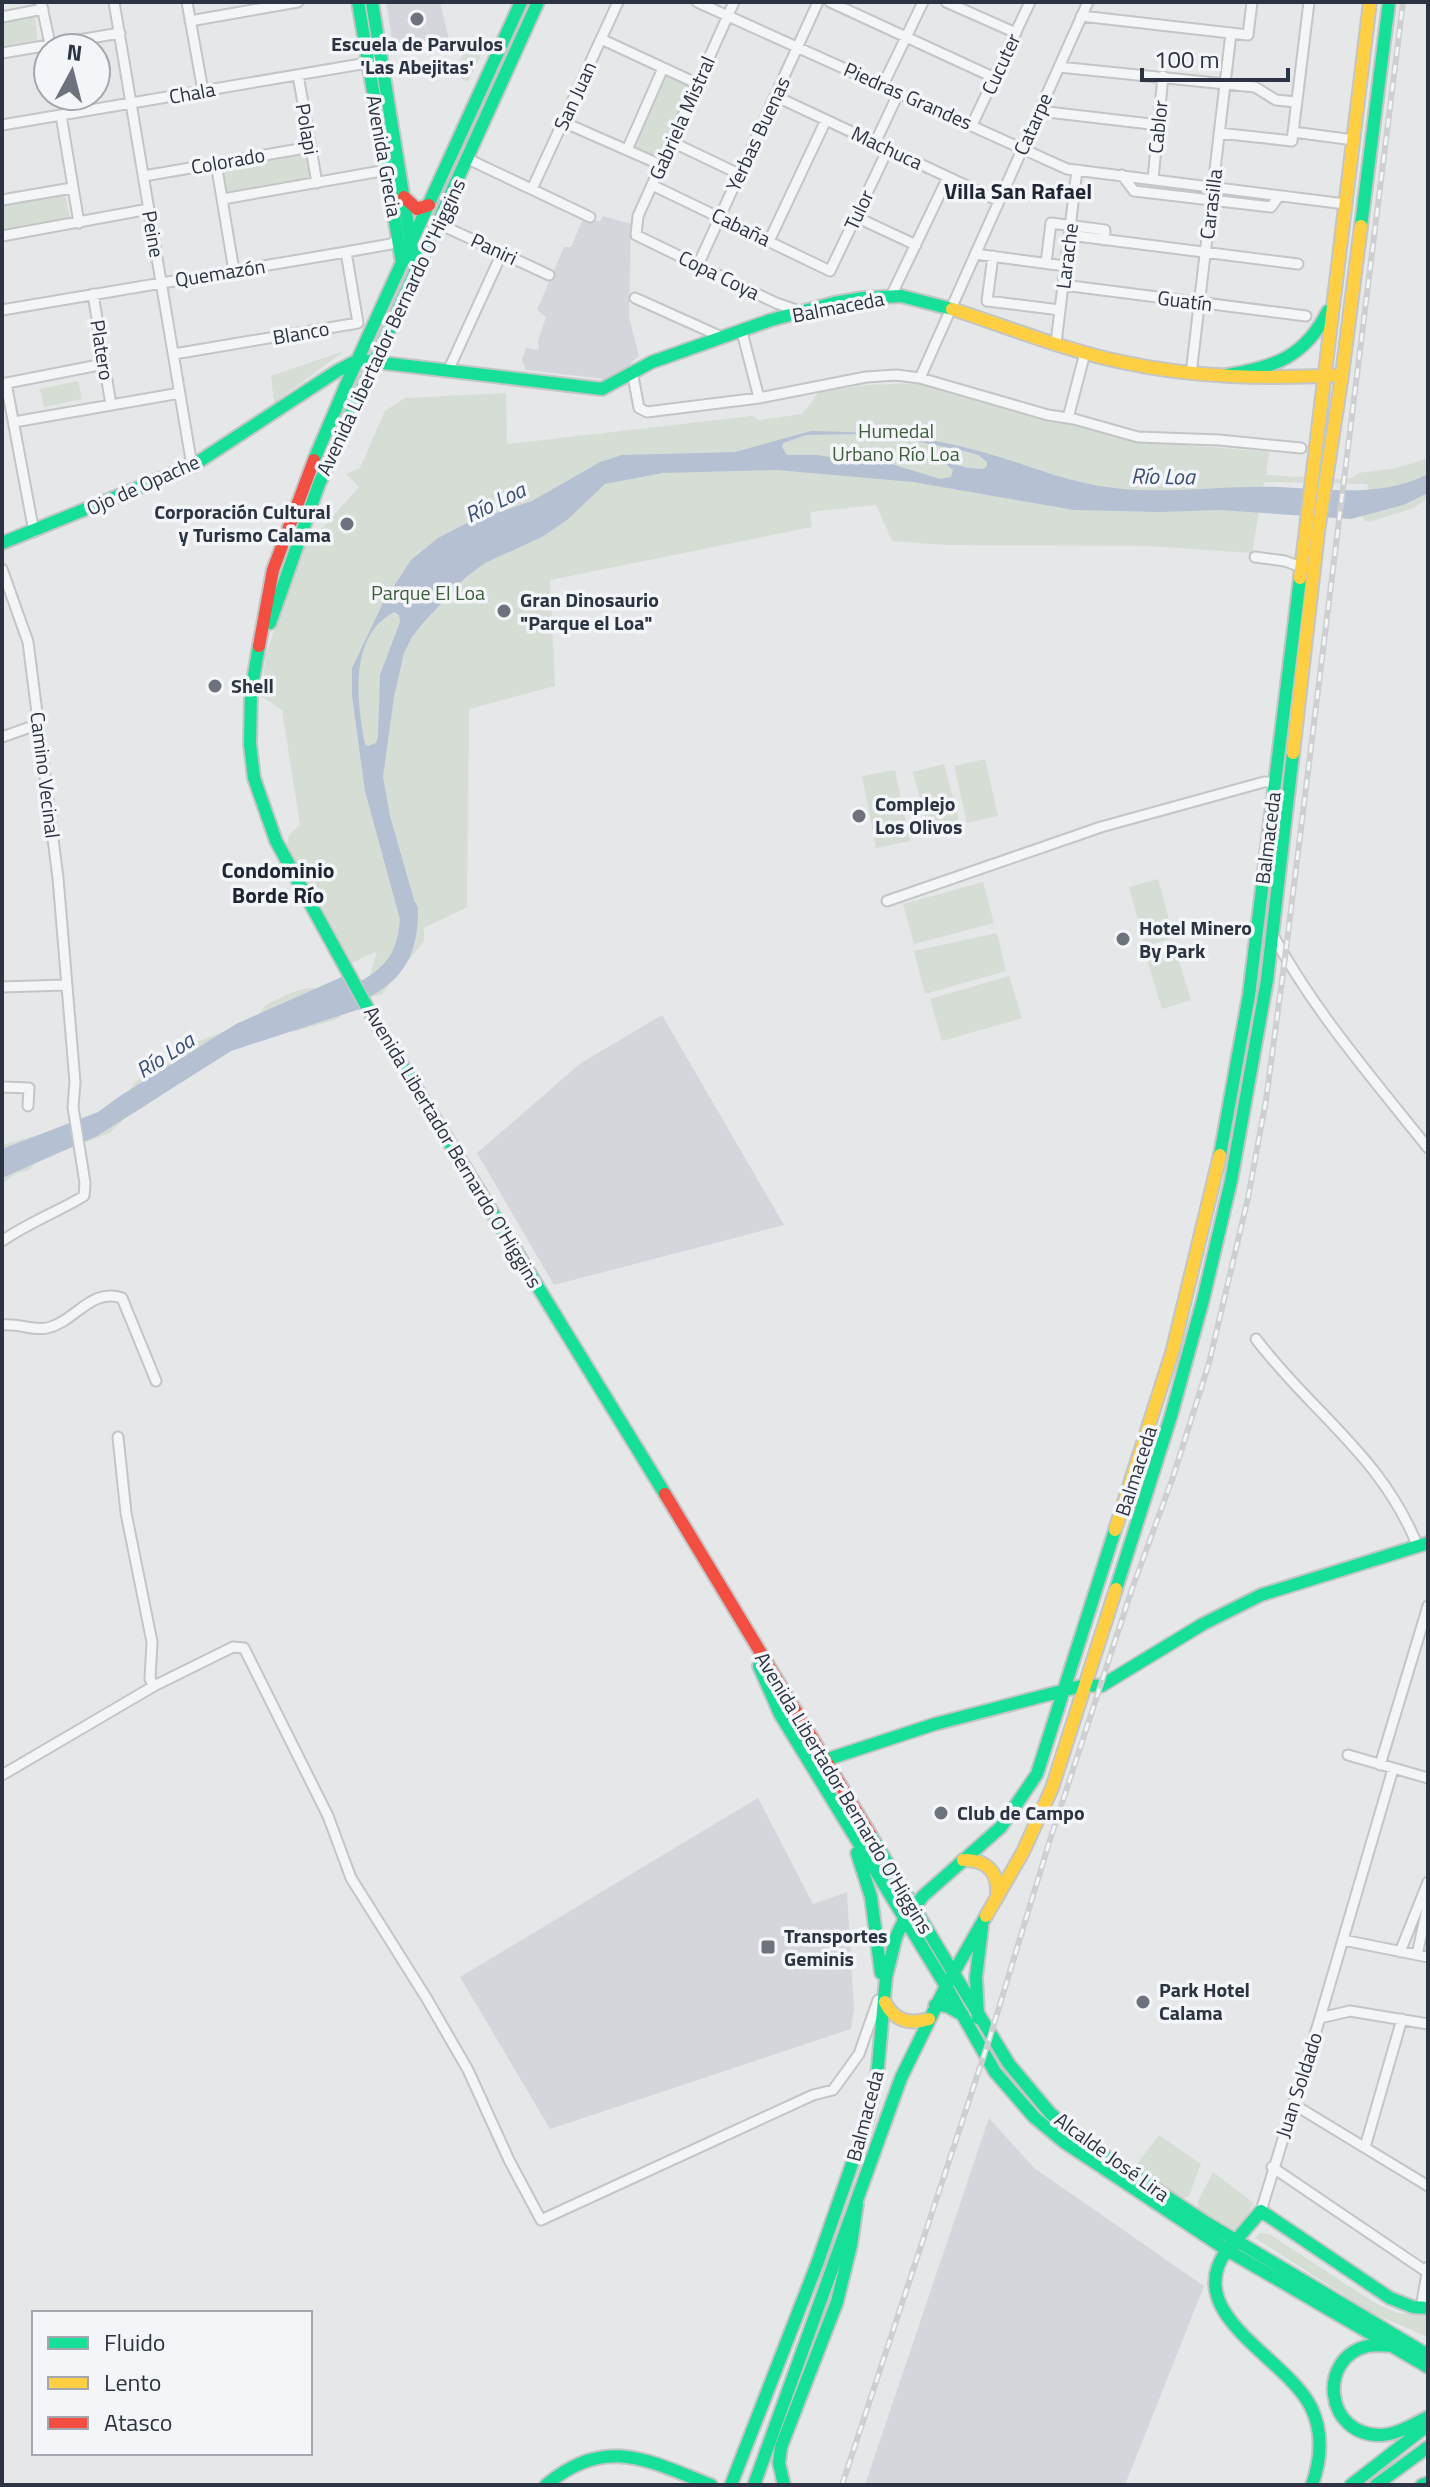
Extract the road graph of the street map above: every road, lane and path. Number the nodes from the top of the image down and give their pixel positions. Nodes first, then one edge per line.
1 (114, 2) edge
2 (187, 2) edge
3 (298, 2) edge
4 (358, 2) edge
5 (372, 2) edge
6 (521, 2) edge
7 (538, 2) edge
8 (618, 2) edge
9 (697, 2) edge
10 (734, 2) edge
11 (818, 2) edge
12 (830, 2) edge
13 (923, 2) edge
14 (946, 2) edge
15 (1030, 2) edge
16 (1088, 2) edge
17 (1252, 2) edge
18 (1309, 2) edge
19 (1370, 2) edge
20 (1389, 2) edge
21 (286, 3) edge
22 (42, 6) edge
23 (728, 16) junction
24 (1081, 16) junction
25 (2, 17) edge
26 (190, 21) junction
27 (47, 32) edge
28 (120, 33) junction
29 (1016, 33) junction
30 (1231, 33) junction
31 (112, 34) edge
32 (906, 38) junction
33 (601, 39) junction
34 (32, 47) edge
35 (797, 47) junction
36 (2, 53) edge
37 (375, 61) junction
38 (1059, 67) junction
39 (663, 68) junction
40 (298, 75) junction
41 (1163, 76) junction
42 (995, 78) junction
43 (1225, 83) junction
44 (698, 84) junction
45 (883, 85) junction
46 (203, 91) junction
47 (899, 92) junction
48 (775, 96) junction
49 (1296, 102) junction
50 (132, 103) junction
51 (1039, 111) junction
52 (61, 115) junction
53 (826, 120) junction
54 (563, 122) junction
55 (2, 125) edge
56 (972, 125) junction
57 (1159, 125) junction
58 (1219, 133) junction
59 (1292, 136) junction
60 (1354, 140) junction
61 (672, 142) junction
62 (875, 143) junction
63 (311, 147) junction
64 (1023, 148) junction
65 (888, 149) junction
66 (627, 150) junction
67 (468, 159) junction
68 (216, 163) junction
69 (661, 165) junction
70 (387, 170) junction
71 (1077, 170) junction
72 (739, 174) junction
73 (1122, 175) junction
74 (144, 176) junction
75 (948, 177) junction
76 (1153, 179) junction
77 (317, 183) junction
78 (652, 185) junction
79 (1213, 186) junction
80 (72, 188) junction
81 (532, 189) junction
82 (1279, 196) junction
83 (404, 197) junction
84 (223, 199) junction
85 (2, 200) edge
86 (999, 201) junction
87 (1211, 201) junction
88 (1345, 204) junction
89 (149, 209) junction
90 (427, 209) junction
91 (590, 217) dead end
92 (720, 217) junction
93 (856, 217) junction
94 (79, 223) junction
95 (439, 224) junction
96 (1070, 230) junction
97 (636, 235) joint
98 (2, 236) edge
99 (406, 236) junction
100 (769, 241) junction
101 (916, 245) junction
102 (346, 252) junction
103 (1205, 252) junction
104 (502, 253) junction
105 (975, 254) junction
106 (993, 256) junction
107 (1046, 263) junction
108 (1298, 264) dead end
109 (698, 265) junction
110 (1065, 266) junction
111 (234, 271) junction
112 (830, 271) joint
113 (416, 275) junction
114 (549, 275) dead end
115 (162, 283) junction
116 (1063, 285) junction
117 (93, 294) junction
118 (1334, 295) junction
119 (891, 296) junction
120 (635, 298) dead end
121 (1199, 303) junction
122 (951, 308) junction
123 (2, 310) edge
124 (1060, 310) junction
125 (802, 312) junction
126 (1306, 316) dead end
127 (742, 332) junction
128 (724, 338) junction
129 (1056, 343) junction
130 (1085, 353) junction
131 (174, 354) junction
132 (358, 360) junction
133 (376, 363) junction
134 (104, 364) junction
135 (448, 371) junction
136 (632, 371) junction
137 (1191, 374) junction
138 (1227, 375) junction
139 (1342, 375) junction
140 (1325, 376) junction
141 (920, 378) junction
142 (4, 384) edge
143 (180, 393) junction
144 (759, 398) junction
145 (111, 405) junction
146 (1068, 418) junction
147 (14, 422) junction
148 (1301, 448) dead end
149 (1320, 464) junction
150 (192, 466) junction
151 (1312, 531) junction
152 (34, 532) junction
153 (2, 543) edge
154 (1255, 557) dead end
155 (1301, 567) junction
156 (2, 569) edge
157 (258, 657) junction
158 (39, 724) junction
159 (2, 737) edge
160 (1274, 782) junction
161 (887, 901) dead end
162 (1257, 932) junction
163 (1272, 933) junction
164 (1294, 971) junction
165 (1267, 980) junction
166 (65, 985) junction
167 (2, 987) edge
168 (2, 1087) edge
169 (28, 1106) dead end
170 (1428, 1148) edge
171 (2, 1241) edge
172 (2, 1325) edge
173 (1256, 1339) dead end
174 (156, 1381) dead end
175 (118, 1437) dead end
176 (1423, 1545) edge
177 (1428, 1606) edge
178 (735, 1611) junction
179 (1085, 1685) junction
180 (154, 1686) junction
181 (1065, 1690) junction
182 (1348, 1755) dead end
183 (825, 1760) junction
184 (1380, 1765) junction
185 (1393, 1769) junction
186 (2, 1775) edge
187 (1428, 1778) edge
188 (842, 1816) junction
189 (962, 1860) junction
190 (1428, 1882) edge
191 (900, 1887) junction
192 (928, 1888) junction
193 (997, 1895) junction
194 (1428, 1904) edge
195 (913, 1907) junction
196 (904, 1919) junction
197 (983, 1920) junction
198 (1343, 1940) junction
199 (1400, 1952) junction
200 (1423, 1956) edge
201 (954, 1974) junction
202 (946, 1986) junction
203 (882, 1989) junction
204 (935, 2005) junction
205 (963, 2015) junction
206 (978, 2018) junction
207 (1320, 2018) junction
208 (929, 2019) junction
209 (1402, 2019) junction
210 (1428, 2024) edge
211 (1293, 2104) junction
212 (1365, 2147) junction
213 (1272, 2167) junction
214 (1428, 2186) edge
215 (857, 2204) junction
216 (1261, 2211) junction
217 (1231, 2245) junction
218 (1428, 2269) edge
219 (1424, 2308) edge
220 (1393, 2346) junction
221 (1428, 2355) edge
222 (1428, 2367) edge
223 (1336, 2412) junction
224 (1428, 2417) edge
225 (1428, 2425) edge
226 (1428, 2447) edge
227 (1428, 2483) edge
228 (546, 2485) edge
229 (711, 2485) edge
230 (731, 2485) edge
231 (754, 2485) edge
232 (784, 2485) edge
233 (1312, 2485) edge
234 (1351, 2485) edge
235 (1376, 2485) edge
236 (1422, 2485) edge

1 - 28 street, Peine
2 - 26 street
3 - 21 street
4 - 37 main road, Avenida Grecia
5 - 37 main road, Avenida Grecia
6 - 90 main road, Avenida Libertador Bernardo O'Higgins
7 - 67 main road, Avenida Libertador Bernardo O'Higgins
8 - 33 street, San Juan
9 - 23 street, Piedras Grandes
10 - 23 street, Gabriela Mistral
11 - 35 street, Yerbas Buenas
12 - 32 street
13 - 32 street
14 - 29 street
15 - 29 street, Cucuter
16 - 24 street, Catarpe
17 - 30 street
18 - 49 street
19 - 60 main road, Balmaceda
20 - 139 main road, Balmaceda
21 - 26 street
22 - 25 street
22 - 27 street
23 - 35 street, Piedras Grandes
23 - 44 street, Gabriela Mistral
24 - 30 street
24 - 38 street, Catarpe
26 - 46 street
28 - 31 street
28 - 50 street, Peine
29 - 42 street, Cucuter
30 - 43 street, Carasilla
32 - 42 street
32 - 45 street
33 - 39 street
33 - 54 street, San Juan
34 - 36 street
35 - 45 street, Piedras Grandes
35 - 48 street, Yerbas Buenas
37 - 40 street, Chala
37 - 70 main road, Avenida Grecia
37 - 83 main road, Avenida Grecia
38 - 41 street
38 - 51 street, Catarpe
39 - 44 street
39 - 66 street, Gabriela Mistral
40 - 46 street, Chala
40 - 63 street, Polapi
41 - 43 street
41 - 57 street, Cablor
42 - 56 street, Cucuter
43 - 49 street
43 - 58 street, Carasilla
44 - 61 street, Gabriela Mistral
45 - 47 street, Piedras Grandes
46 - 50 street, Chala
47 - 56 street, Piedras Grandes
47 - 62 street
48 - 53 street, Machuca
48 - 72 street, Yerbas Buenas
49 - 59 street
50 - 52 street, Chala
50 - 74 street, Peine
51 - 57 street
51 - 64 street, Catarpe
52 - 55 street, Chala
52 - 80 street
53 - 62 street, Machuca
53 - 100 street
54 - 66 street
54 - 81 street, San Juan
56 - 64 street, Piedras Grandes
57 - 76 street, Cablor
58 - 59 street
58 - 79 street, Carasilla
59 - 60 street
60 - 88 main road, Balmaceda
61 - 69 street, Gabriela Mistral
61 - 72 street
62 - 65 street, Machuca
63 - 68 street, Colorado
63 - 77 street, Polapi
64 - 71 street, Piedras Grandes
64 - 86 street, Catarpe
65 - 75 street, Machuca
65 - 93 street, Tulor
66 - 69 street
67 - 81 street
67 - 95 main road, Avenida Libertador Bernardo O'Higgins
68 - 74 street, Colorado
68 - 84 street
69 - 78 street, Gabriela Mistral
70 - 77 street, Colorado
70 - 99 main road, Avenida Grecia
71 - 73 street, Piedras Grandes
71 - 96 street, Larache
72 - 92 street, Yerbas Buenas
73 - 76 street, Piedras Grandes
73 - 87 street, Piedras Grandes
74 - 89 street, Peine
75 - 86 street, Machuca
75 - 101 street
76 - 79 street, Piedras Grandes
77 - 84 street, Colorado
78 - 92 street, Cabaña
78 - 97 street, Gabriela Mistral
79 - 82 street, Piedras Grandes
79 - 87 street, Carasilla
80 - 85 street
80 - 94 street
81 - 91 street
82 - 87 street, Piedras Grandes
82 - 88 street, Piedras Grandes
83 - 90 main road
83 - 99 main road, Avenida Grecia
84 - 111 street
86 - 105 street, Catarpe
87 - 103 street, Carasilla
88 - 118 main road, Balmaceda
89 - 94 street
89 - 115 street, Peine
90 - 99 main road, Avenida Libertador Bernardo O'Higgins
92 - 100 street, Cabaña
92 - 109 street, Yerbas Buenas
93 - 101 street
93 - 112 street, Tulor
94 - 98 street
95 - 104 street, Paniri
95 - 113 main road, Avenida Libertador Bernardo O'Higgins
96 - 103 street
96 - 107 street, Larache
96 - 110 street, Larache
97 - 109 street, Copa Coya
99 - 102 street, Quemazón
99 - 113 main road, Avenida Grecia
99 - 132 main road, Avenida Libertador Bernardo O'Higgins
100 - 112 street, Cabaña
101 - 119 street
102 - 111 street, Quemazón
102 - 131 street, Blanco
103 - 108 street
103 - 121 street, Carasilla
104 - 114 street, Paniri
104 - 135 street
105 - 106 street
105 - 122 street, Catarpe
106 - 107 street
106 - 124 street
107 - 110 street
109 - 125 street, Copa Coya
110 - 116 street, Larache
111 - 115 street, Quemazón
113 - 133 main road, Avenida Libertador Bernardo O'Higgins
115 - 117 street, Quemazón
115 - 131 street, Peine
116 - 121 street, Guatín
116 - 124 street, Larache
117 - 123 street, Quemazón
117 - 134 street, Platero
118 - 138 main road
118 - 140 main road, Balmaceda
119 - 122 main road, Balmaceda
119 - 125 main road, Balmaceda
120 - 128 street
121 - 126 street, Guatín
121 - 137 street, Carasilla
122 - 129 main road, Balmaceda
122 - 141 street, Catarpe
124 - 129 street, Larache
125 - 127 main road, Balmaceda
127 - 128 main road, Balmaceda
127 - 144 street
128 - 136 main road, Balmaceda
129 - 130 main road, Balmaceda
130 - 137 main road, Balmaceda
130 - 146 street
131 - 143 street, Peine
132 - 133 main road, Balmaceda
132 - 150 main road, Ojo de Opache
132 - 157 main road, Avenida Libertador Bernardo O'Higgins
133 - 135 main road, Balmaceda
133 - 157 main road, Avenida Libertador Bernardo O'Higgins
134 - 142 street
134 - 145 street, Platero
135 - 136 main road, Balmaceda
136 - 144 street
137 - 138 main road, Balmaceda
138 - 140 main road, Balmaceda
139 - 140 main road, Balmaceda
139 - 149 main road, Balmaceda
140 - 149 main road, Balmaceda
141 - 144 street
141 - 146 street
142 - 147 street
143 - 145 street
143 - 150 street, Peine
145 - 147 street
146 - 148 street
147 - 152 street
149 - 151 main road, Balmaceda
150 - 152 main road, Ojo de Opache
151 - 155 main road, Balmaceda
151 - 163 main road, Balmaceda
152 - 153 main road, Ojo de Opache
154 - 155 street
155 - 160 main road, Balmaceda
156 - 158 street, Camino Vecinal
157 - 178 main road, Avenida Libertador Bernardo O'Higgins
158 - 159 street
158 - 166 street, Camino Vecinal
160 - 161 street
160 - 162 main road, Balmaceda
162 - 163 street
162 - 181 main road, Balmaceda
163 - 164 street
163 - 165 main road, Balmaceda
164 - 165 street
164 - 170 street
165 - 179 main road, Balmaceda
166 - 167 street
166 - 171 street, Camino Vecinal
168 - 169 street
172 - 174 street
173 - 176 street
175 - 180 street
176 - 179 main road
177 - 184 street
178 - 183 main road, Avenida Libertador Bernardo O'Higgins
178 - 188 main road, Avenida Libertador Bernardo O'Higgins
179 - 181 main road
179 - 193 main road, Balmaceda
180 - 186 street
180 - 203 street
181 - 183 main road
181 - 189 main road, Balmaceda
182 - 184 street
183 - 191 main road, Avenida Libertador Bernardo O'Higgins
184 - 185 street
185 - 187 street
185 - 198 street
188 - 196 main road, Avenida Libertador Bernardo O'Higgins
188 - 203 main road
189 - 192 main road, Balmaceda
189 - 193 main road
190 - 199 street
191 - 192 main road
191 - 195 main road, Avenida Libertador Bernardo O'Higgins
192 - 195 main road, Balmaceda
193 - 197 main road, Balmaceda
194 - 200 street
195 - 196 main road, Balmaceda
195 - 201 main road, Avenida Libertador Bernardo O'Higgins
196 - 202 main road, Avenida Libertador Bernardo O'Higgins
196 - 203 main road, Balmaceda
197 - 201 main road, Balmaceda
197 - 206 main road
198 - 199 street
198 - 207 street
199 - 200 street
201 - 202 main road, Balmaceda
201 - 206 main road, Alcalde José Lira
202 - 204 main road, Balmaceda
202 - 205 main road, Alcalde José Lira
203 - 208 main road
203 - 230 main road, Balmaceda
204 - 205 main road
204 - 208 main road, Balmaceda
205 - 217 main road, Alcalde José Lira
206 - 217 main road, Alcalde José Lira
207 - 209 street, Juan Soldado
207 - 211 street, Juan Soldado
208 - 215 main road, Balmaceda
209 - 210 street, Juan Soldado
209 - 212 street
211 - 212 street
211 - 213 street, Juan Soldado
212 - 214 street
213 - 216 street, Juan Soldado
213 - 218 street
215 - 231 main road, Balmaceda
215 - 232 main road
216 - 217 main road
216 - 219 main road
217 - 220 main road, Alcalde José Lira
217 - 221 main road, Alcalde José Lira
217 - 223 main road
217 - 233 main road
218 - 219 street
220 - 222 main road, Alcalde José Lira
220 - 223 main road
223 - 224 main road
225 - 234 main road
226 - 235 main road
227 - 236 main road
228 - 229 main road

